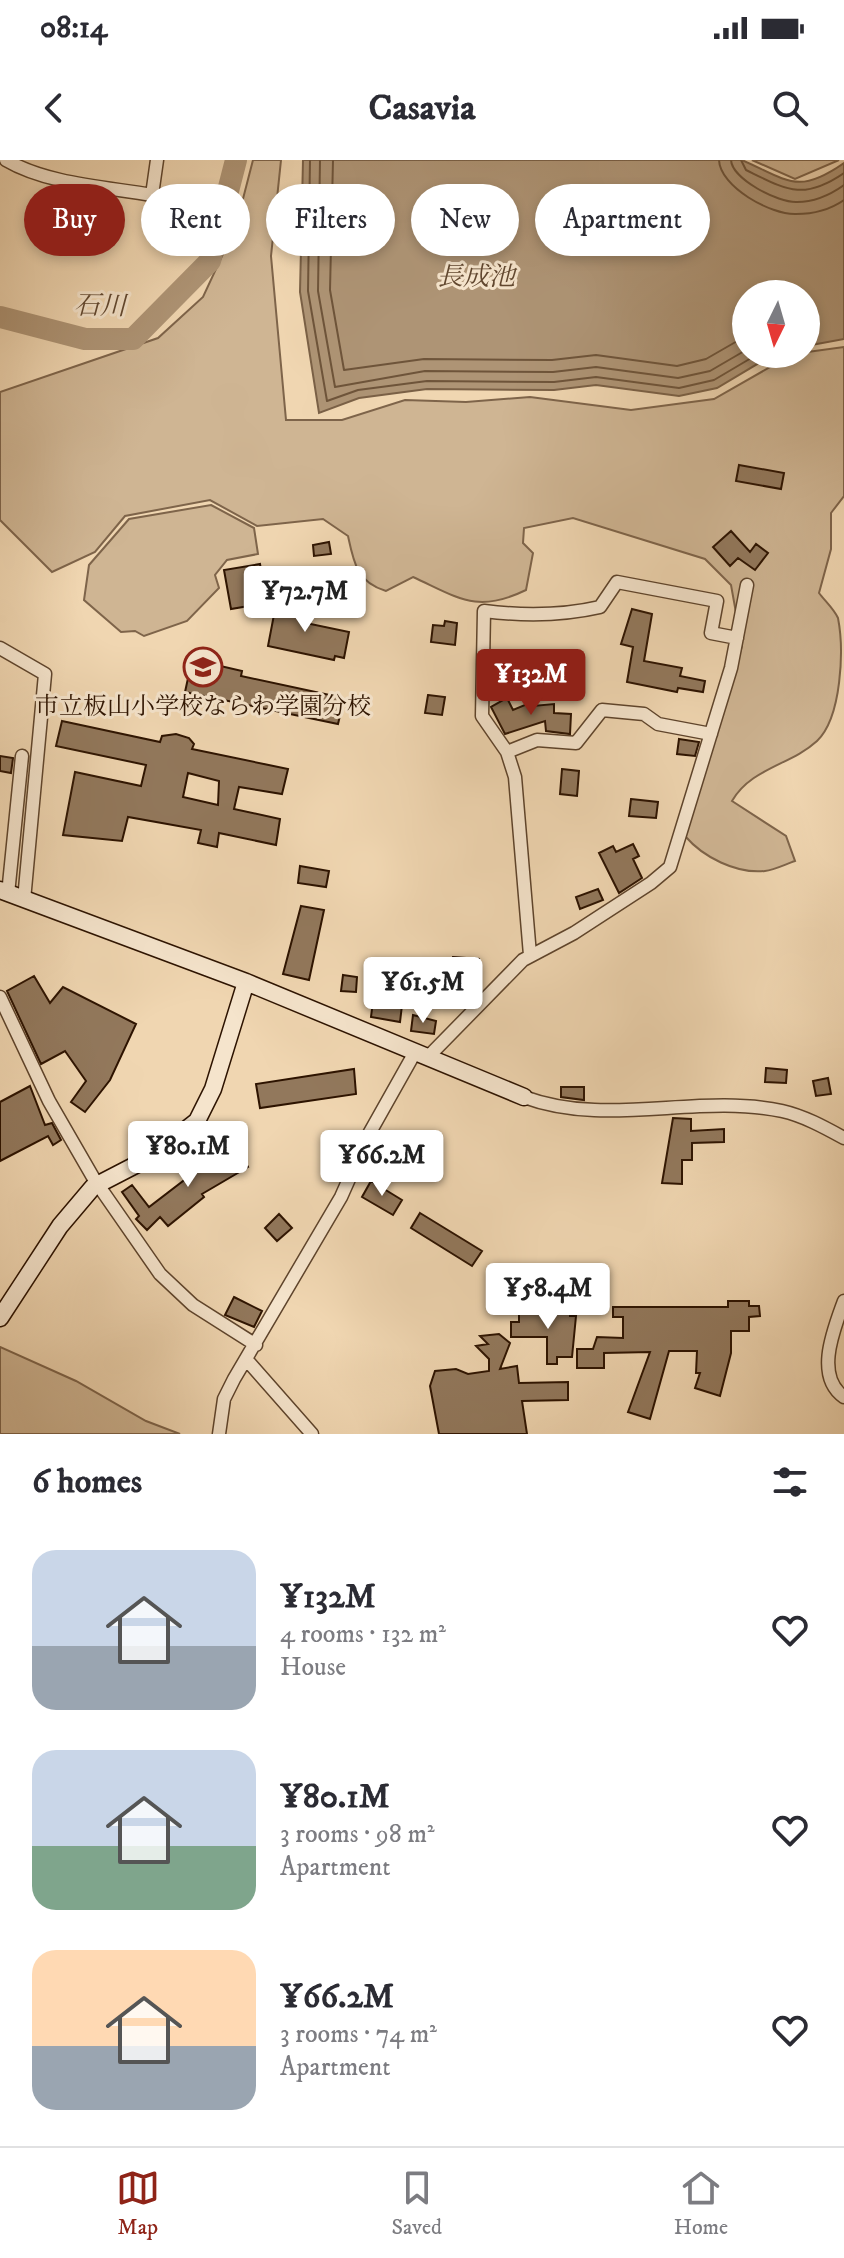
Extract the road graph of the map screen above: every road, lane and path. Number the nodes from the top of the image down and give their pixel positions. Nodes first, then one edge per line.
1 (6, 160) edge
2 (157, 160) edge
3 (747, 585) dead end
4 (737, 638) junction
5 (0, 648) edge
6 (711, 734) junction
7 (507, 752) junction
8 (22, 756) dead end
9 (7, 841) edge
10 (4, 892) edge
11 (24, 900) junction
12 (530, 955) junction
13 (246, 982) junction
14 (0, 997) edge
15 (421, 1056) junction
16 (524, 1097) joint
17 (844, 1138) edge
18 (99, 1185) junction
19 (844, 1301) edge
20 (0, 1318) edge
21 (256, 1345) junction
22 (246, 1359) junction
23 (844, 1397) edge
24 (219, 1434) edge
25 (312, 1434) edge

1 - 2 street
3 - 4 street
4 - 6 street
4 - 7 street
5 - 11 street
6 - 7 street
6 - 12 street
7 - 12 street
8 - 9 street
9 - 10 street
10 - 11 street
11 - 13 street
12 - 15 street
13 - 15 street
13 - 18 street
14 - 18 street
15 - 16 street
15 - 21 street
16 - 17 street
18 - 20 street
18 - 21 street
19 - 23 street
21 - 22 street
22 - 24 street
22 - 25 street

